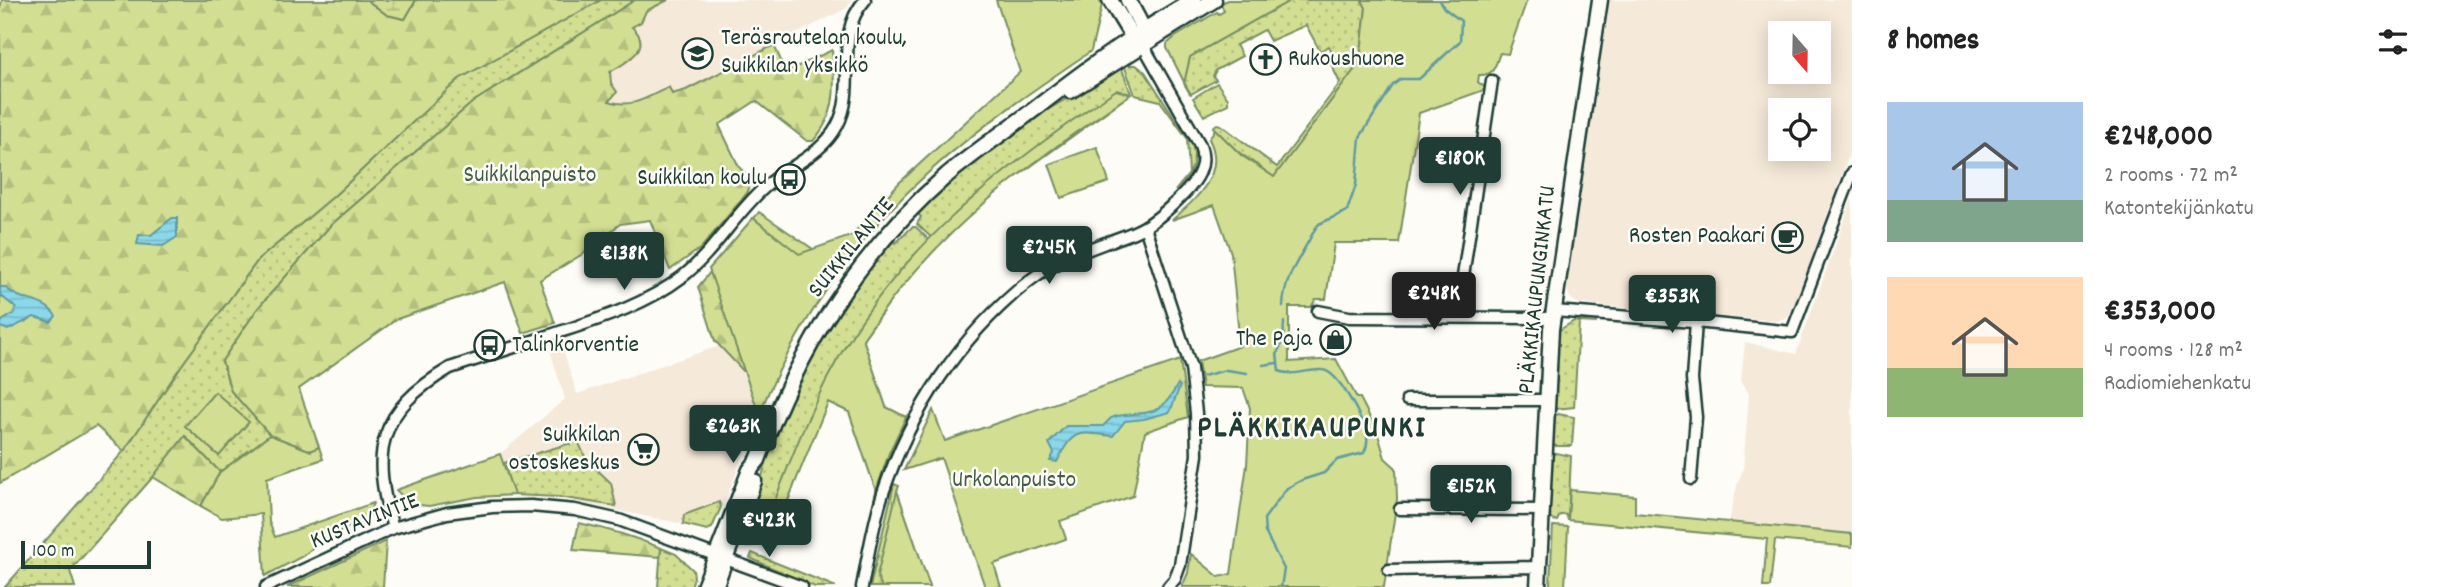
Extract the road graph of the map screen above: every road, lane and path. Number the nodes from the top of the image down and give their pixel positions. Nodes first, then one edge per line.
1 (866, 0) edge
2 (1110, 0) edge
3 (1128, 0) edge
4 (1194, 0) edge
5 (1214, 0) edge
6 (1600, 0) edge
7 (1140, 38) junction
8 (1492, 81) dead end
9 (1852, 173) edge
10 (1145, 227) junction
11 (1318, 312) dead end
12 (1553, 314) junction
13 (1457, 317) junction
14 (1696, 322) junction
15 (1408, 400) dead end
16 (1548, 400) junction
17 (1691, 480) dead end
18 (1400, 509) dead end
19 (1543, 510) junction
20 (393, 528) junction
21 (721, 558) junction
22 (1539, 567) junction
23 (1389, 570) dead end
24 (269, 587) edge
25 (704, 587) edge
26 (715, 587) edge
27 (802, 587) edge
28 (862, 587) edge
29 (1168, 587) edge
30 (1538, 587) edge

1 - 20 street
2 - 7 main road
3 - 7 main road
4 - 7 main road, SUIKKILANTIE
5 - 7 main road, SUIKKILANTIE
6 - 12 main road, PLÄKKIKAUPUNGINKATU
7 - 10 street
7 - 21 main road, SUIKKILANTIE
8 - 13 street
9 - 14 street
10 - 28 street
10 - 29 street
11 - 13 street
12 - 13 street
12 - 14 street
12 - 16 main road, PLÄKKIKAUPUNGINKATU
14 - 17 street
15 - 16 street
16 - 19 main road, PLÄKKIKAUPUNGINKATU
18 - 19 street
19 - 22 main road, PLÄKKIKAUPUNGINKATU
20 - 21 street, KUSTAVINTIE
20 - 24 street, KUSTAVINTIE
21 - 25 main road, SUIKKILANTIE
21 - 26 main road, SUIKKILANTIE
21 - 27 street, KUSTAVINTIE
22 - 23 street
22 - 30 main road, PLÄKKIKAUPUNGINKATU

